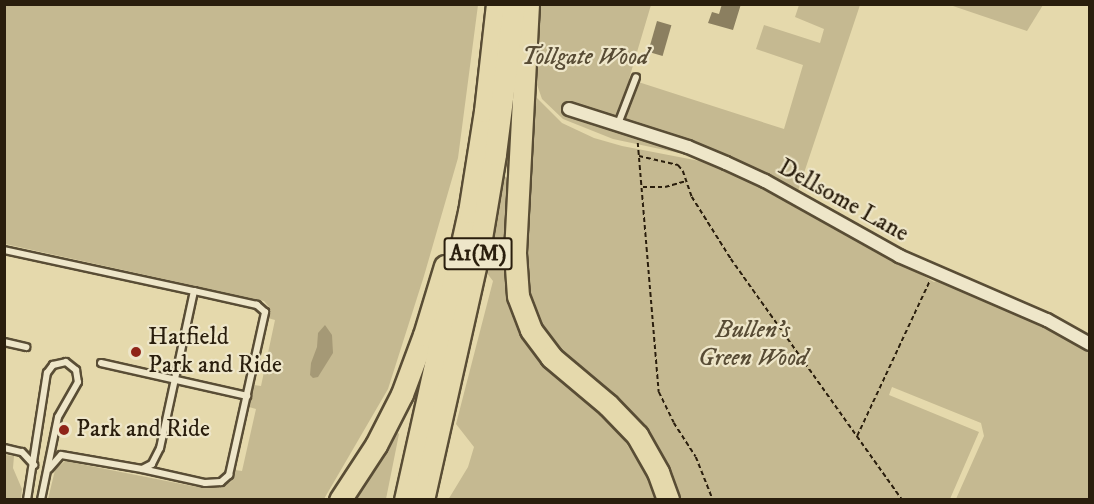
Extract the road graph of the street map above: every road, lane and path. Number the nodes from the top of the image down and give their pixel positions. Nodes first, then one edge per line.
1 (497, 4) edge
2 (514, 4) edge
3 (528, 4) edge
4 (636, 77) dead end
5 (569, 109) dead end
6 (485, 111) junction
7 (618, 124) junction
8 (637, 130) junction
9 (639, 156) junction
10 (686, 181) junction
11 (642, 188) junction
12 (4, 250) edge
13 (933, 273) junction
14 (195, 291) junction
15 (4, 342) edge
16 (1089, 344) edge
17 (26, 347) dead end
18 (101, 363) dead end
19 (175, 380) junction
20 (247, 396) junction
21 (856, 437) junction
22 (4, 448) edge
23 (35, 466) junction
24 (49, 469) junction
25 (142, 469) junction
26 (27, 500) edge
27 (41, 500) edge
28 (340, 500) edge
29 (405, 500) edge
30 (423, 500) edge
31 (668, 500) edge
32 (714, 500) edge
33 (902, 500) edge

1 - 6 highway, A1(M)
2 - 30 highway, A1(M)
3 - 31 highway, A1(M)
4 - 7 lane
5 - 7 street, Dellsome Lane
6 - 28 highway, A1(M)
6 - 29 highway, A1(M)
7 - 8 street, Dellsome Lane
8 - 9 path
8 - 13 street, Dellsome Lane
9 - 10 path
9 - 11 path
10 - 11 path
10 - 21 path
11 - 32 path
12 - 14 lane
13 - 16 street, Dellsome Lane
13 - 21 path
14 - 19 lane
14 - 20 lane
15 - 17 lane
18 - 19 lane
19 - 20 lane
19 - 25 lane
20 - 25 lane
21 - 33 path
22 - 23 lane
23 - 24 lane
23 - 26 lane
24 - 25 lane
24 - 27 lane

